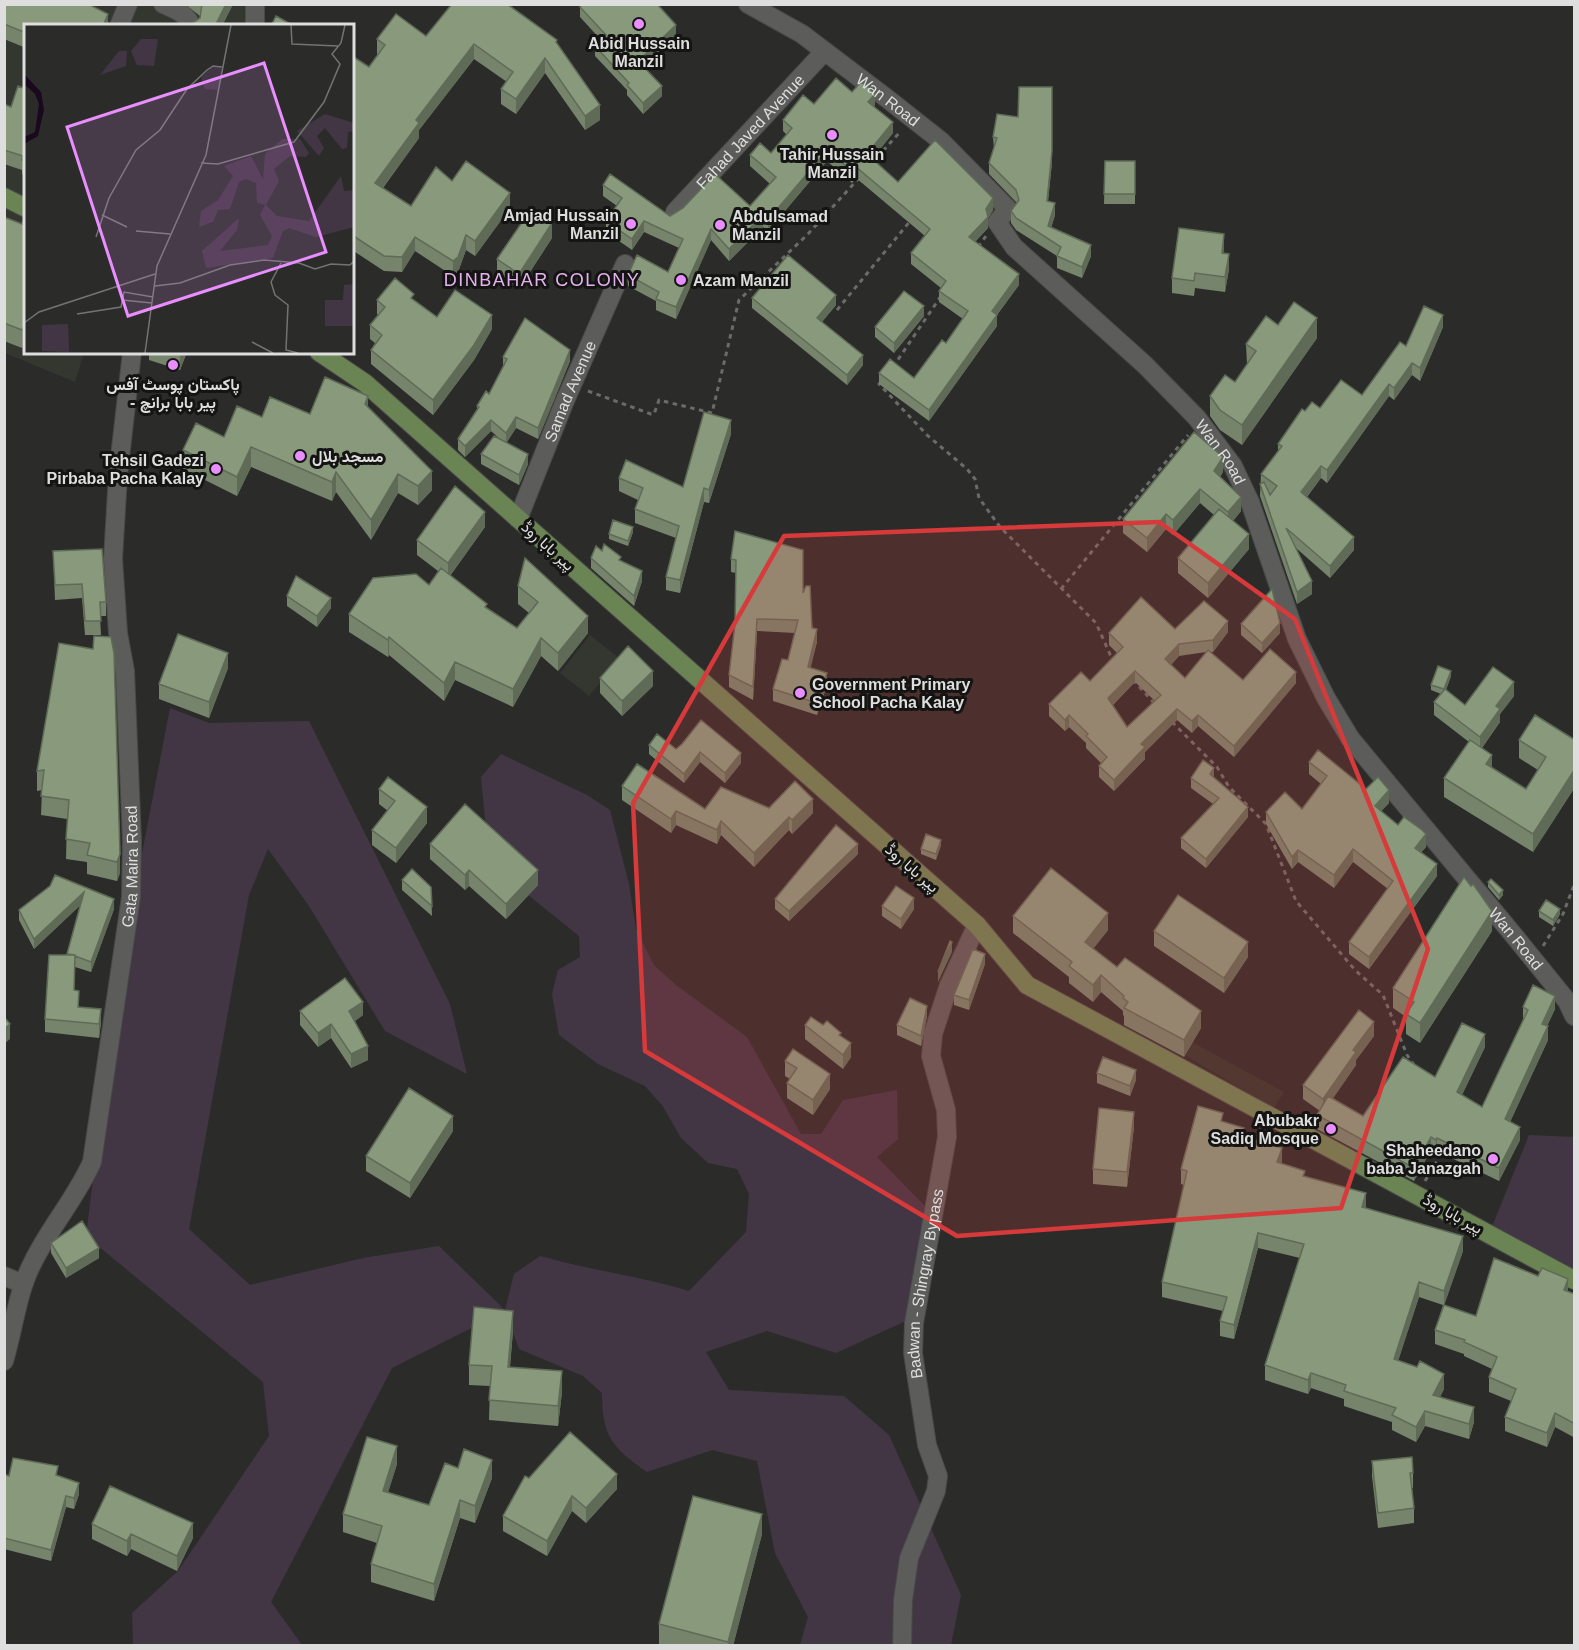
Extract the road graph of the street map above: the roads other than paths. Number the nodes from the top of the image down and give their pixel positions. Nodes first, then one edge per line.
1 (128, 4) edge
2 (163, 4) edge
3 (255, 4) edge
4 (748, 4) edge
5 (120, 24) edge
6 (190, 24) edge
7 (255, 24) edge
8 (824, 52) junction
9 (4, 197) edge
10 (24, 206) edge
11 (675, 212) edge
12 (625, 264) dead end
13 (132, 354) edge
14 (322, 354) edge
15 (518, 519) junction
16 (977, 925) junction
17 (1575, 1016) edge
18 (4, 1276) edge
19 (1575, 1280) edge
20 (23, 1284) junction
21 (4, 1361) edge
22 (902, 1646) edge

1 - 5 street
2 - 6 street
3 - 7 street
4 - 8 street, Wan Road
8 - 11 street, Fahad Javed Avenue
8 - 17 street, Wan Road
9 - 10 main road
12 - 15 street, Samad Avenue
13 - 20 street, Gata Maira Road
14 - 15 main road, پیر بابا روڈ
15 - 16 main road, پیر بابا روڈ
16 - 19 main road, پیر بابا روڈ
16 - 22 street, Badwan - Shingray Bypass
18 - 20 street
20 - 21 street, Gata Maira Road

